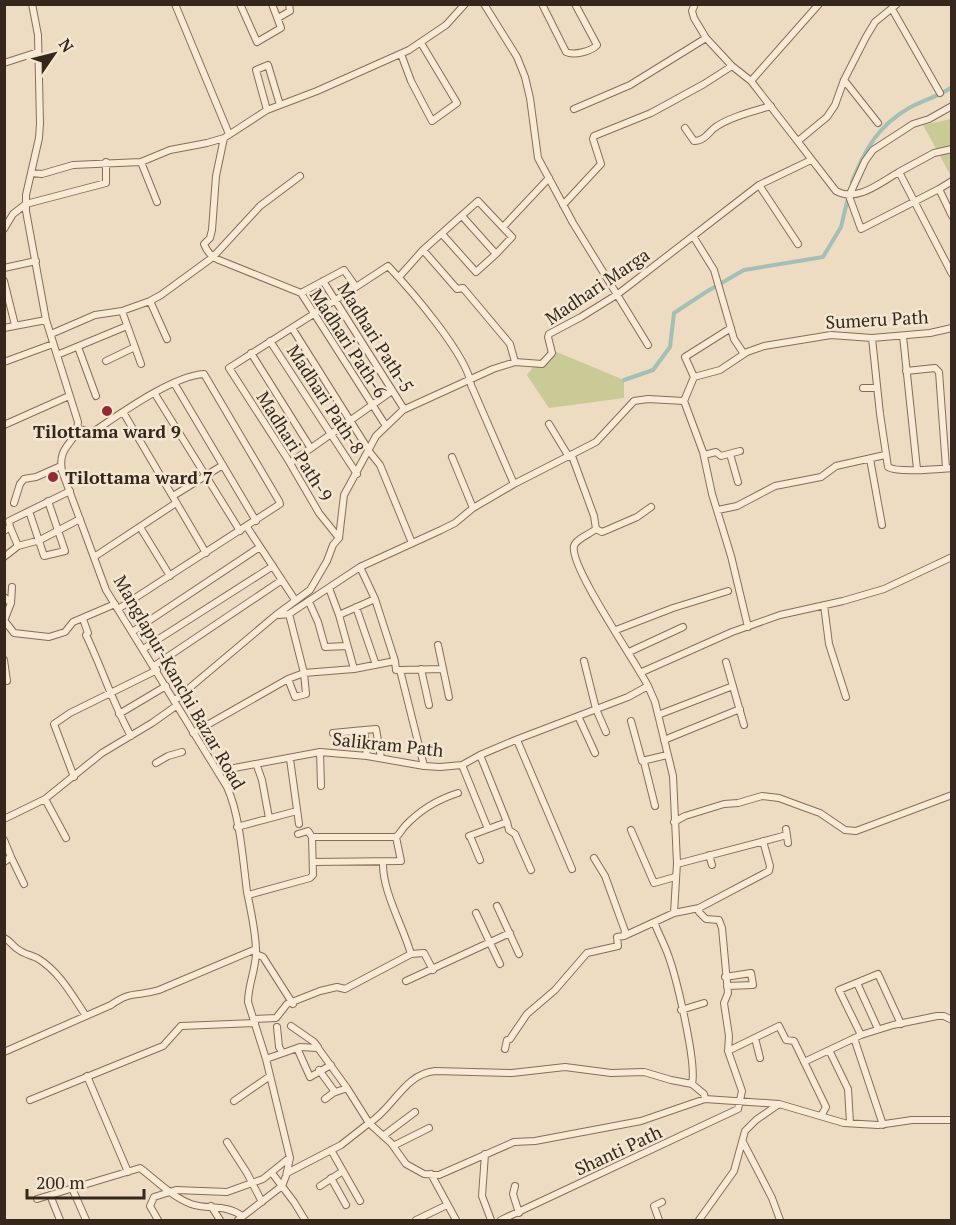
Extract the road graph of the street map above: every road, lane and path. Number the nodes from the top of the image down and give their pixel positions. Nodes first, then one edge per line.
1 (32, 4) edge
2 (175, 4) edge
3 (240, 4) edge
4 (272, 4) edge
5 (290, 4) edge
6 (465, 4) edge
7 (484, 4) edge
8 (542, 4) edge
9 (575, 4) edge
10 (695, 4) edge
11 (819, 4) edge
12 (894, 7) edge
13 (278, 18) junction
14 (706, 38) junction
15 (421, 43) junction
16 (38, 52) junction
17 (401, 54) junction
18 (4, 63) edge
19 (732, 66) junction
20 (844, 80) junction
21 (751, 81) junction
22 (940, 93) dead end
23 (280, 105) junction
24 (771, 106) junction
25 (951, 106) edge
26 (574, 109) dead end
27 (269, 111) junction
28 (878, 123) dead end
29 (685, 128) dead end
30 (226, 136) junction
31 (798, 141) junction
32 (951, 150) edge
33 (811, 160) junction
34 (106, 162) junction
35 (141, 162) junction
36 (899, 172) junction
37 (31, 173) junction
38 (300, 176) dead end
39 (549, 178) junction
40 (951, 181) edge
41 (759, 185) junction
42 (939, 189) junction
43 (849, 196) junction
44 (157, 202) dead end
45 (915, 202) junction
46 (26, 204) junction
47 (563, 205) junction
48 (462, 216) junction
49 (951, 216) edge
50 (503, 227) junction
51 (4, 229) edge
52 (442, 234) junction
53 (693, 236) junction
54 (798, 244) dead end
55 (423, 250) junction
56 (496, 255) junction
57 (213, 257) junction
58 (36, 261) junction
59 (4, 268) edge
60 (951, 274) edge
61 (399, 277) junction
62 (4, 281) edge
63 (323, 281) junction
64 (356, 287) junction
65 (301, 293) junction
66 (618, 294) junction
67 (335, 300) junction
68 (150, 302) junction
69 (122, 311) junction
70 (314, 313) junction
71 (46, 320) junction
72 (15, 325) junction
73 (127, 326) junction
74 (4, 328) edge
75 (292, 328) junction
76 (730, 328) junction
77 (951, 328) edge
78 (51, 334) junction
79 (903, 336) junction
80 (872, 338) junction
81 (167, 339) dead end
82 (270, 341) junction
83 (53, 344) junction
84 (648, 345) dead end
85 (78, 347) junction
86 (135, 347) junction
87 (250, 353) junction
88 (744, 354) junction
89 (57, 355) junction
90 (106, 361) dead end
91 (4, 362) edge
92 (515, 362) junction
93 (141, 364) dead end
94 (906, 371) junction
95 (694, 377) junction
96 (470, 378) junction
97 (174, 383) junction
98 (863, 388) dead end
99 (877, 388) junction
100 (392, 391) junction
101 (155, 394) junction
102 (69, 396) junction
103 (96, 396) dead end
104 (684, 401) junction
105 (372, 406) junction
106 (404, 409) junction
107 (123, 412) junction
108 (351, 420) junction
109 (549, 424) dead end
110 (4, 425) edge
111 (386, 426) junction
112 (78, 429) junction
113 (330, 435) junction
114 (310, 447) junction
115 (368, 450) junction
116 (740, 451) dead end
117 (730, 454) junction
118 (704, 455) junction
119 (885, 455) junction
120 (571, 456) junction
121 (452, 458) dead end
122 (870, 459) junction
123 (290, 463) junction
124 (223, 465) junction
125 (61, 466) junction
126 (949, 468) edge
127 (917, 469) junction
128 (357, 474) junction
129 (206, 476) junction
130 (738, 482) dead end
131 (514, 484) junction
132 (70, 491) junction
133 (175, 499) junction
134 (48, 501) junction
135 (14, 503) dead end
136 (651, 507) dead end
137 (473, 508) junction
138 (718, 510) junction
139 (29, 511) junction
140 (80, 519) junction
141 (256, 521) junction
142 (882, 525) dead end
143 (140, 527) junction
144 (7, 529) edge
145 (243, 529) junction
146 (596, 529) junction
147 (58, 530) junction
148 (339, 538) junction
149 (40, 540) junction
150 (412, 543) junction
151 (18, 546) junction
152 (260, 547) junction
153 (206, 553) junction
154 (4, 556) edge
155 (94, 557) junction
156 (951, 557) edge
157 (273, 566) junction
158 (360, 567) junction
159 (170, 576) junction
160 (282, 580) junction
161 (12, 587) dead end
162 (329, 588) junction
163 (728, 591) dead end
164 (4, 597) edge
165 (375, 598) junction
166 (296, 600) junction
167 (309, 602) junction
168 (11, 603) junction
169 (824, 605) junction
170 (116, 607) junction
171 (356, 608) junction
172 (289, 614) junction
173 (276, 615) junction
174 (339, 615) junction
175 (83, 619) junction
176 (5, 620) edge
177 (683, 627) dead end
178 (748, 627) junction
179 (616, 630) junction
180 (132, 632) junction
181 (438, 645) dead end
182 (347, 646) junction
183 (143, 649) junction
184 (629, 652) junction
185 (4, 660) edge
186 (395, 661) junction
187 (584, 661) dead end
188 (726, 662) dead end
189 (376, 665) junction
190 (155, 668) junction
191 (354, 669) junction
192 (421, 669) junction
193 (443, 669) junction
194 (400, 670) junction
195 (642, 672) junction
196 (304, 673) junction
197 (288, 679) junction
198 (8, 681) dead end
199 (166, 686) junction
200 (648, 686) junction
201 (733, 686) junction
202 (112, 692) junction
203 (449, 697) dead end
204 (846, 697) dead end
205 (175, 703) junction
206 (429, 705) dead end
207 (597, 709) junction
208 (740, 709) junction
209 (119, 714) junction
210 (658, 715) junction
211 (578, 716) junction
212 (631, 721) dead end
213 (744, 725) dead end
214 (364, 730) junction
215 (606, 732) dead end
216 (193, 733) junction
217 (333, 733) dead end
218 (131, 736) junction
219 (517, 740) junction
220 (663, 740) junction
221 (182, 752) dead end
222 (320, 752) junction
223 (595, 753) dead end
224 (480, 755) junction
225 (667, 755) junction
226 (367, 756) junction
227 (381, 758) junction
228 (290, 759) junction
229 (644, 762) junction
230 (156, 763) dead end
231 (462, 765) junction
232 (257, 766) junction
233 (424, 766) junction
234 (218, 771) junction
235 (74, 777) junction
236 (321, 786) dead end
237 (458, 793) dead end
238 (951, 795) edge
239 (45, 799) junction
240 (655, 806) dead end
241 (297, 812) junction
242 (269, 818) junction
243 (4, 819) edge
244 (507, 822) junction
245 (674, 822) junction
246 (299, 824) dead end
247 (237, 826) junction
248 (488, 829) junction
249 (631, 830) dead end
250 (298, 834) dead end
251 (312, 837) junction
252 (396, 837) junction
253 (66, 838) dead end
254 (4, 840) edge
255 (763, 841) junction
256 (788, 843) dead end
257 (6, 848) edge
258 (709, 855) junction
259 (11, 857) junction
260 (594, 858) dead end
261 (480, 860) dead end
262 (4, 862) edge
263 (313, 862) junction
264 (383, 862) junction
265 (676, 864) junction
266 (712, 865) dead end
267 (572, 869) dead end
268 (531, 870) dead end
269 (675, 877) junction
270 (24, 884) dead end
271 (248, 895) junction
272 (497, 906) dead end
273 (699, 908) junction
274 (476, 913) dead end
275 (674, 913) junction
276 (654, 922) junction
277 (510, 933) junction
278 (624, 936) junction
279 (4, 938) edge
280 (489, 943) junction
281 (256, 951) junction
282 (411, 954) junction
283 (519, 954) dead end
284 (500, 964) dead end
285 (433, 970) junction
286 (725, 977) junction
287 (406, 981) dead end
288 (857, 983) junction
289 (727, 986) junction
290 (704, 1003) dead end
291 (293, 1004) junction
292 (681, 1010) junction
293 (86, 1016) junction
294 (951, 1020) edge
295 (254, 1021) junction
296 (901, 1024) junction
297 (291, 1026) dead end
298 (276, 1027) dead end
299 (878, 1029) junction
300 (857, 1037) junction
301 (754, 1038) junction
302 (297, 1048) junction
303 (318, 1048) junction
304 (505, 1050) dead end
305 (4, 1052) edge
306 (282, 1052) junction
307 (728, 1052) junction
308 (830, 1052) junction
309 (760, 1058) dead end
310 (266, 1059) junction
311 (804, 1062) junction
312 (331, 1065) junction
313 (319, 1070) junction
314 (87, 1076) junction
315 (270, 1076) junction
316 (692, 1084) junction
317 (347, 1088) junction
318 (334, 1092) junction
319 (325, 1099) dead end
320 (705, 1099) junction
321 (30, 1100) dead end
322 (741, 1100) junction
323 (234, 1101) dead end
324 (779, 1104) junction
325 (415, 1112) dead end
326 (821, 1116) junction
327 (951, 1120) edge
328 (369, 1123) junction
329 (850, 1123) junction
330 (882, 1125) junction
331 (429, 1128) dead end
332 (383, 1136) junction
333 (227, 1142) dead end
334 (742, 1142) junction
335 (393, 1146) junction
336 (331, 1150) junction
337 (485, 1154) junction
338 (290, 1158) junction
339 (343, 1171) junction
340 (128, 1172) junction
341 (272, 1173) junction
342 (287, 1173) junction
343 (430, 1174) junction
344 (331, 1178) junction
345 (252, 1184) junction
346 (282, 1186) junction
347 (320, 1186) dead end
348 (515, 1186) dead end
349 (72, 1188) junction
350 (169, 1191) junction
351 (50, 1195) junction
352 (37, 1199) dead end
353 (360, 1201) dead end
354 (262, 1202) junction
355 (662, 1202) dead end
356 (346, 1205) dead end
357 (447, 1205) junction
358 (211, 1206) junction
359 (519, 1213) junction
360 (240, 1218) edge
361 (60, 1221) edge
362 (86, 1221) edge
363 (158, 1221) edge
364 (220, 1221) edge
365 (305, 1221) edge
366 (416, 1221) edge
367 (456, 1221) edge
368 (491, 1221) edge
369 (501, 1221) edge
370 (659, 1221) edge
371 (699, 1221) edge
372 (780, 1221) edge

1 - 16 street
2 - 30 street
3 - 13 street
4 - 13 street
5 - 13 street
6 - 15 street
7 - 39 street
8 - 9 street
10 - 14 street
11 - 21 street
12 - 20 street
12 - 22 street
14 - 19 street
14 - 26 street
15 - 17 street
15 - 17 street
16 - 18 street
16 - 37 street
17 - 23 street
19 - 21 street
19 - 47 street
20 - 28 street
20 - 31 street
21 - 24 street
23 - 27 street
23 - 27 street
24 - 29 street
24 - 31 street
25 - 43 street
27 - 30 street
30 - 35 street
30 - 57 street
31 - 33 street
32 - 36 street
33 - 41 street, Madhari Marga
33 - 43 street
34 - 35 street
34 - 37 street
34 - 46 street
35 - 44 street
36 - 43 street
36 - 45 street
37 - 46 street
38 - 57 street
39 - 47 street
39 - 50 street
40 - 42 street
41 - 53 street, Madhari Marga
41 - 54 street
42 - 45 street
42 - 49 street
43 - 45 street
45 - 60 street
46 - 51 street
46 - 58 street
47 - 66 street
48 - 50 street
48 - 52 street
48 - 56 street
50 - 56 street
52 - 55 street
52 - 56 street
53 - 66 street, Madhari Marga
53 - 76 street
55 - 61 street
55 - 92 street
57 - 65 street, Madhari Path-6
57 - 68 street
58 - 59 street
58 - 71 street
61 - 64 street
61 - 96 street
62 - 72 street
63 - 64 street
63 - 65 street
63 - 67 street, Madhari Path-5
64 - 67 street
65 - 70 street, Madhari Path-6
66 - 84 street
66 - 92 street, Madhari Marga
67 - 70 street
67 - 100 street, Madhari Path-5
68 - 69 street
68 - 81 street
69 - 73 street
69 - 78 street
70 - 75 street
70 - 105 street, Madhari Path-6
71 - 72 street
71 - 78 street
72 - 74 street
73 - 85 street
73 - 86 street
75 - 82 street
75 - 108 street
76 - 88 street
76 - 95 street
77 - 79 street, Sumeru Path
78 - 83 street
79 - 80 street, Sumeru Path
79 - 94 street
80 - 88 street, Sumeru Path
80 - 99 street
82 - 87 street
82 - 113 street, Madhari Path-8
83 - 89 street
83 - 91 street
85 - 89 street
85 - 103 street
86 - 90 street
86 - 93 street
87 - 114 street
87 - 123 street, Madhari Path-9
88 - 95 street, Sumeru Path
89 - 102 street
92 - 96 street, Madhari Marga
94 - 126 street
94 - 127 street
95 - 104 street
96 - 106 street, Madhari Marga
96 - 131 street
97 - 101 street
97 - 124 street
97 - 141 street
98 - 99 street
99 - 119 street
100 - 105 street
100 - 106 street, Madhari Path-5
101 - 107 street
101 - 129 street
102 - 110 street
102 - 112 street
104 - 118 street
104 - 120 street
105 - 108 street
105 - 111 street, Madhari Path-6
106 - 111 street, Madhari Marga
107 - 112 street
107 - 133 street
108 - 113 street
108 - 115 street
109 - 120 street
111 - 115 street, Madhari Marga
112 - 125 street
113 - 114 street
113 - 128 street, Madhari Path-8
114 - 123 street
115 - 128 street, Madhari Marga
115 - 150 street
116 - 117 street
117 - 118 street
117 - 130 street
118 - 138 street
119 - 122 street
119 - 127 street
120 - 131 street
120 - 146 street
121 - 137 street
122 - 138 street
122 - 142 street
123 - 148 street, Madhari Path-9
124 - 129 street
124 - 141 street
125 - 132 street, Manglapur-Kanchi Bazar Road
125 - 135 street
126 - 127 street
128 - 148 street, Madhari Marga
129 - 133 street
129 - 145 street
131 - 137 street
132 - 134 street
132 - 140 street, Manglapur-Kanchi Bazar Road
133 - 143 street
133 - 153 street
134 - 139 street
134 - 147 street
136 - 146 street
137 - 150 street
138 - 178 street
139 - 144 street
139 - 149 street
140 - 147 street
140 - 155 street, Manglapur-Kanchi Bazar Road
141 - 145 street
143 - 155 street
143 - 159 street
144 - 151 street
145 - 152 street
145 - 153 street
146 - 179 street
147 - 149 street
147 - 149 street
148 - 166 street, Madhari Marga
149 - 151 street
150 - 158 street
151 - 154 street
152 - 157 street
152 - 180 street
153 - 159 street
155 - 170 street, Manglapur-Kanchi Bazar Road
156 - 169 street
157 - 160 street
157 - 183 street
158 - 162 street
158 - 165 street
159 - 170 street
160 - 166 street
160 - 190 street
161 - 168 street
162 - 167 street
162 - 174 street
163 - 179 street
164 - 168 street
165 - 171 street
165 - 186 street
166 - 173 street, Madhari Marga
167 - 172 street
167 - 182 street
168 - 176 street
169 - 178 street
169 - 204 street
170 - 175 street
170 - 180 street, Manglapur-Kanchi Bazar Road
171 - 174 street
171 - 189 street
172 - 173 street
172 - 196 street
173 - 205 street, Madhari Marga
174 - 182 street
175 - 176 street
175 - 202 street
177 - 184 street
178 - 195 street
179 - 184 street
180 - 183 street, Manglapur-Kanchi Bazar Road
181 - 193 street
182 - 191 street
183 - 190 street, Manglapur-Kanchi Bazar Road
184 - 195 street
185 - 198 street
186 - 189 street
186 - 194 street
187 - 207 street
188 - 201 street
189 - 191 street
190 - 199 street, Manglapur-Kanchi Bazar Road
190 - 202 street
191 - 196 street
192 - 193 street
192 - 194 street
192 - 206 street
193 - 203 street
194 - 233 street
195 - 200 street
196 - 197 street
196 - 197 street
197 - 216 street
199 - 205 street, Manglapur-Kanchi Bazar Road
199 - 209 street
200 - 207 street, Salikram Path
200 - 210 street
201 - 208 street
201 - 210 street
202 - 209 street
202 - 235 street
205 - 216 street, Manglapur-Kanchi Bazar Road
205 - 218 street, Madhari Marga
207 - 211 street, Salikram Path
207 - 215 street
208 - 213 street
208 - 220 street
209 - 218 street
210 - 220 street
211 - 219 street, Salikram Path
211 - 223 street
212 - 229 street
214 - 217 street
214 - 226 street
214 - 227 street
216 - 234 street, Manglapur-Kanchi Bazar Road
218 - 235 street, Madhari Marga
219 - 224 street, Salikram Path
219 - 267 street
220 - 225 street
221 - 230 street
222 - 226 street, Salikram Path
222 - 228 street, Salikram Path
222 - 236 street
224 - 231 street, Salikram Path
224 - 244 street
225 - 229 street
225 - 245 street
226 - 227 street, Salikram Path
227 - 233 street, Salikram Path
228 - 232 street, Salikram Path
228 - 241 street
229 - 240 street
231 - 233 street, Salikram Path
231 - 248 street
232 - 234 street, Salikram Path
232 - 242 street
234 - 247 street, Manglapur-Kanchi Bazar Road
235 - 239 street, Madhari Marga
237 - 252 street
238 - 245 street
239 - 243 street, Madhari Marga
239 - 253 street
241 - 242 street
241 - 246 street
242 - 247 street
244 - 248 street
244 - 268 street
245 - 265 street
247 - 271 street, Manglapur-Kanchi Bazar Road
248 - 261 street
249 - 269 street
250 - 251 street
251 - 252 street
251 - 263 street
252 - 264 street
254 - 257 street
255 - 256 street
255 - 258 street
255 - 273 street
257 - 259 street
258 - 265 street
258 - 266 street
259 - 262 street
259 - 270 street
260 - 278 street
263 - 264 street
263 - 271 street
264 - 282 street
265 - 269 street
269 - 275 street
271 - 281 street, Manglapur-Kanchi Bazar Road
272 - 277 street
273 - 275 street
273 - 286 street
274 - 280 street
275 - 276 street
276 - 278 street
276 - 292 street
277 - 280 street
277 - 283 street
278 - 304 street
279 - 293 street
280 - 284 street
280 - 285 street
281 - 291 street
281 - 293 street
281 - 295 street, Manglapur-Kanchi Bazar Road
282 - 285 street
282 - 291 street
285 - 287 street
286 - 289 street
286 - 289 street
288 - 296 street
288 - 299 street
288 - 300 street
289 - 307 street
290 - 292 street
291 - 295 street
292 - 316 street
293 - 305 street
294 - 296 street
295 - 310 street, Manglapur-Kanchi Bazar Road
295 - 314 street
296 - 299 street
297 - 303 street
298 - 306 street
299 - 300 street
300 - 308 street
300 - 330 street
301 - 307 street
301 - 309 street
301 - 311 street
302 - 303 street
302 - 306 street
302 - 313 street
303 - 312 street
306 - 310 street
307 - 322 street
308 - 311 street
308 - 329 street
310 - 315 street, Manglapur-Kanchi Bazar Road
311 - 326 street
312 - 313 street
312 - 317 street
313 - 318 street
314 - 321 street
314 - 340 street
315 - 323 street
315 - 338 street, Manglapur-Kanchi Bazar Road
316 - 320 street
316 - 328 street
317 - 318 street
317 - 328 street
318 - 319 street
320 - 322 street
320 - 337 street
322 - 324 street
322 - 359 street, Shanti Path
324 - 326 street
324 - 334 street
325 - 332 street
326 - 329 street
327 - 330 street
328 - 332 street
328 - 336 street
329 - 330 street
331 - 335 street
332 - 335 street
333 - 345 street
334 - 371 street
334 - 372 street
335 - 343 street
336 - 339 street
336 - 342 street
337 - 343 street
337 - 368 street
338 - 341 street
338 - 342 street, Manglapur-Kanchi Bazar Road
339 - 344 street
339 - 353 street
340 - 349 street
340 - 350 street
341 - 345 street
341 - 346 street
342 - 346 street, Manglapur-Kanchi Bazar Road
343 - 357 street
344 - 347 street
344 - 356 street
345 - 350 street
345 - 354 street
346 - 354 street
346 - 365 street
348 - 359 street
349 - 351 street
349 - 362 street
350 - 358 street
350 - 363 street
351 - 352 street
351 - 361 street
354 - 360 street
355 - 370 street
357 - 366 street
357 - 367 street
358 - 360 street
358 - 364 street
359 - 369 street, Shanti Path

